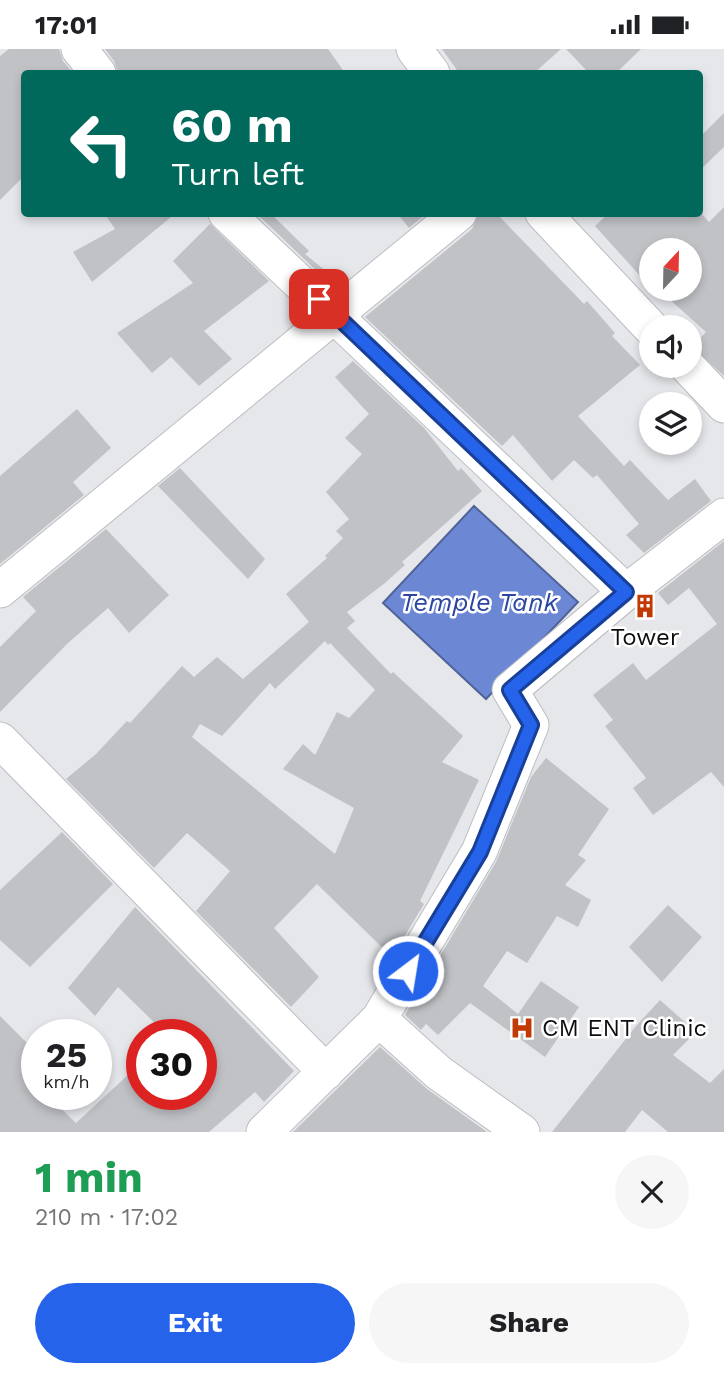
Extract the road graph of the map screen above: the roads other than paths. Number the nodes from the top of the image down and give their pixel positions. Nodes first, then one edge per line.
1 (79, 49) edge
2 (414, 49) edge
3 (96, 70) edge
4 (430, 70) edge
5 (230, 217) edge
6 (454, 217) edge
7 (547, 217) edge
8 (639, 315) edge
9 (338, 316) junction
10 (698, 378) edge
11 (724, 405) edge
12 (724, 516) edge
13 (0, 590) edge
14 (626, 592) junction
15 (0, 740) edge
16 (379, 1019) junction
17 (326, 1072) junction
18 (264, 1132) edge
19 (522, 1132) edge

1 - 3 street
2 - 4 street
5 - 9 street
6 - 9 street
7 - 8 street
9 - 13 street
9 - 14 street
10 - 11 street
12 - 14 street
14 - 16 street
15 - 17 street
16 - 17 street
16 - 19 street
17 - 18 street

